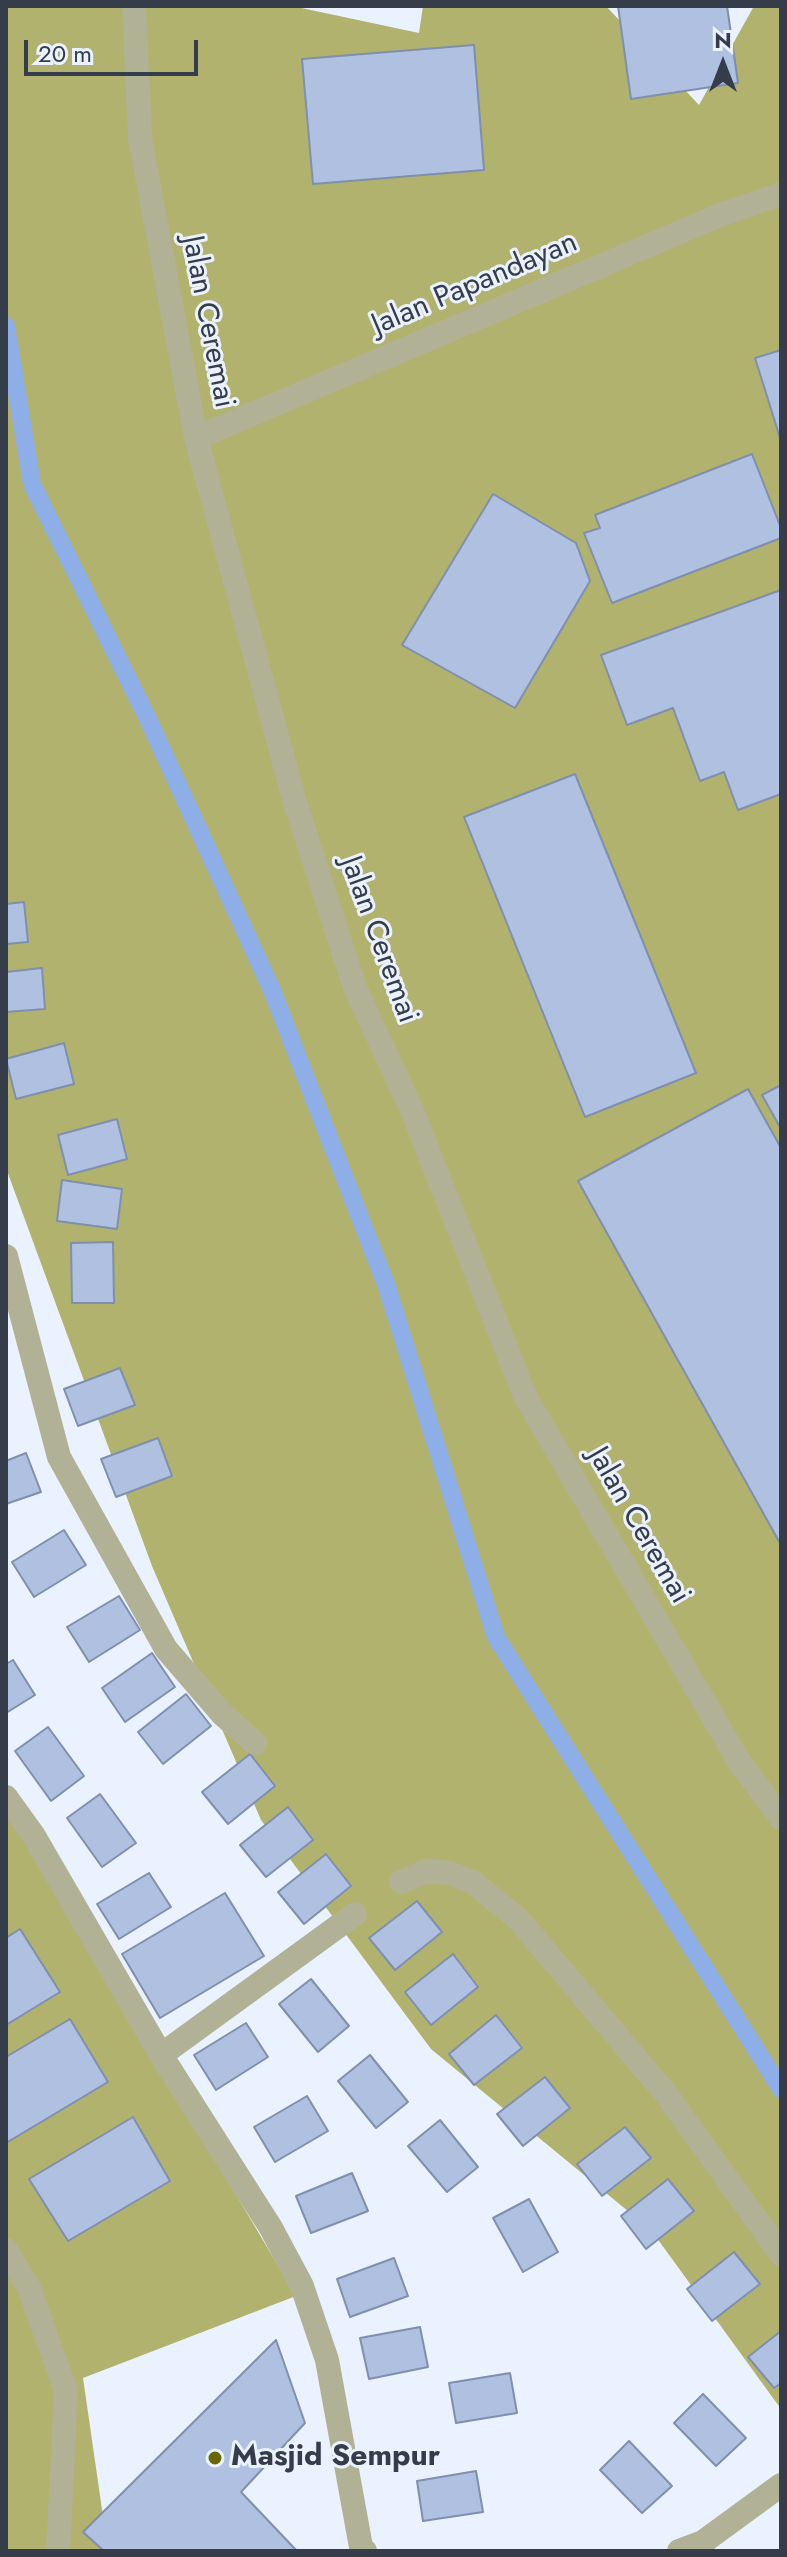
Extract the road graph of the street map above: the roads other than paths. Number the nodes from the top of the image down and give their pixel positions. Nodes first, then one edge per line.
1 (134, 6) edge
2 (781, 194) edge
3 (196, 438) junction
4 (6, 1256) edge
5 (255, 1743) dead end
6 (6, 1797) edge
7 (781, 1818) edge
8 (401, 1882) dead end
9 (355, 1914) dead end
10 (161, 2055) junction
11 (6, 2250) edge
12 (781, 2254) edge
13 (781, 2485) edge
14 (58, 2551) edge
15 (365, 2551) edge
16 (679, 2551) edge

1 - 3 street, Jalan Ceremai
2 - 3 street, Jalan Papandayan
3 - 7 street, Jalan Ceremai
4 - 5 street
6 - 10 street
8 - 12 street
9 - 10 street
10 - 15 street
11 - 14 street
13 - 16 street

